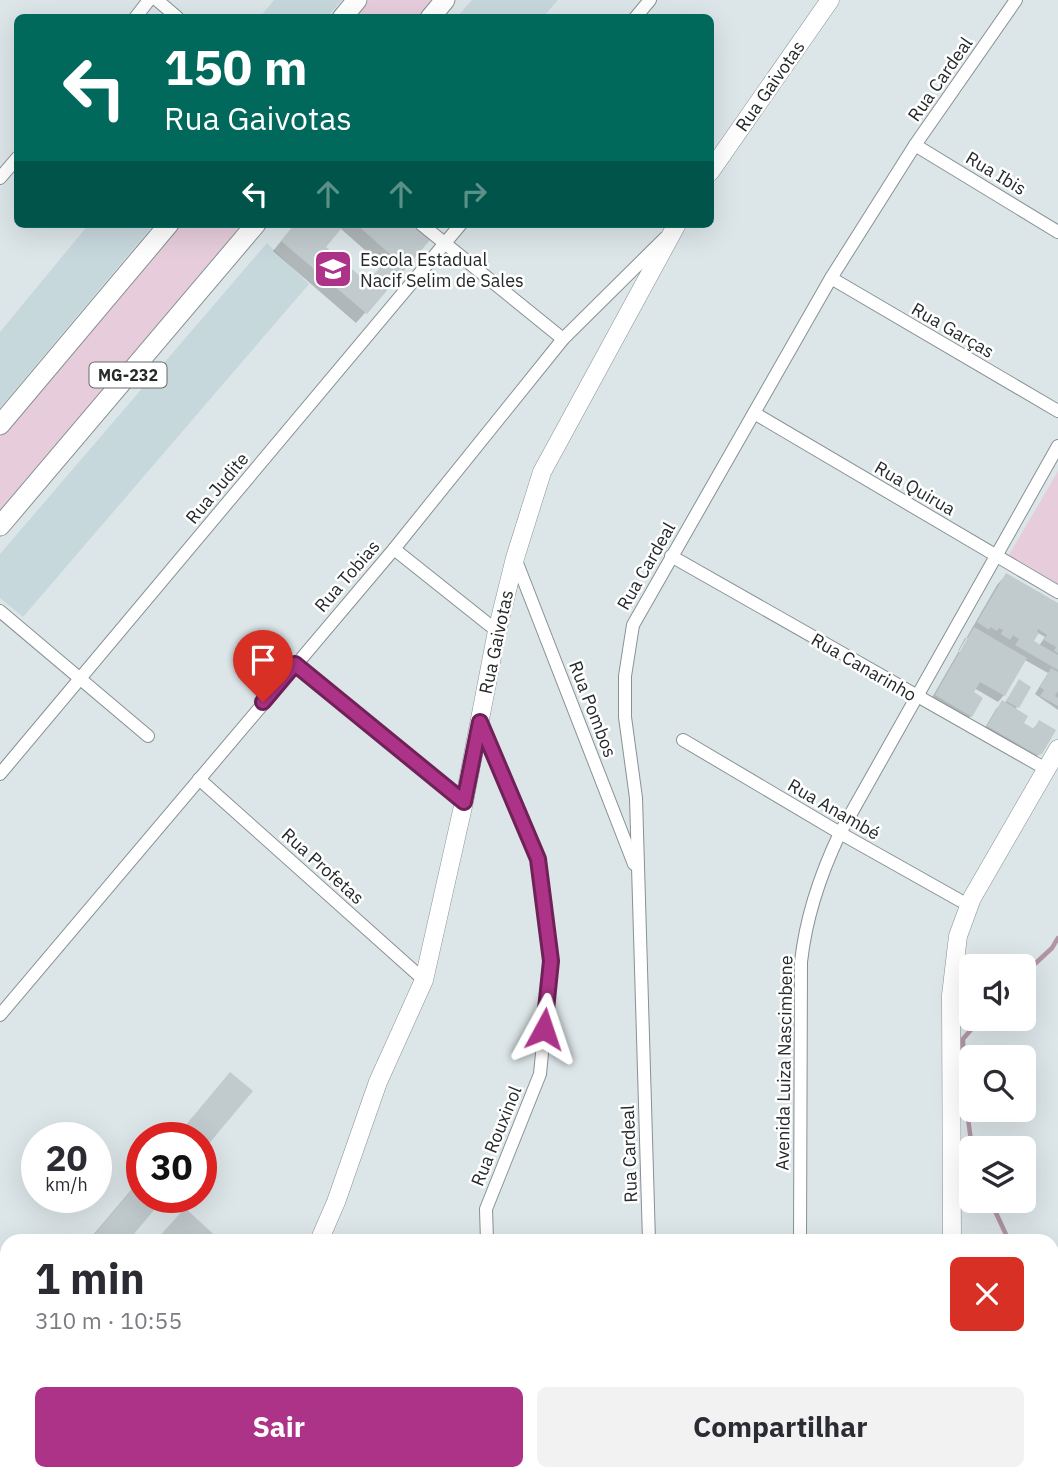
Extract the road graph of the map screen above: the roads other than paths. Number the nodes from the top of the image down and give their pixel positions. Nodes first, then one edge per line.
1 (149, 0) edge
2 (157, 0) edge
3 (357, 0) edge
4 (445, 0) edge
5 (650, 0) edge
6 (830, 0) edge
7 (1016, 0) edge
8 (138, 14) edge
9 (173, 14) edge
10 (345, 14) edge
11 (433, 14) edge
12 (638, 14) edge
13 (915, 145) junction
14 (14, 162) edge
15 (714, 167) edge
16 (0, 178) edge
17 (166, 228) edge
18 (253, 228) edge
19 (426, 228) edge
20 (458, 228) edge
21 (674, 228) edge
22 (674, 228) edge
23 (1058, 232) edge
24 (444, 244) junction
25 (831, 278) junction
26 (563, 340) junction
27 (1058, 411) edge
28 (754, 414) junction
29 (0, 425) edge
30 (1058, 446) edge
31 (0, 526) edge
32 (394, 549) junction
33 (996, 555) junction
34 (671, 556) junction
35 (515, 558) junction
36 (1058, 592) edge
37 (0, 611) edge
38 (497, 631) junction
39 (295, 664) junction
40 (80, 678) junction
41 (916, 697) junction
42 (480, 722) junction
43 (148, 736) dead end
44 (683, 740) dead end
45 (1058, 749) edge
46 (1052, 772) edge
47 (0, 774) edge
48 (199, 779) junction
49 (464, 802) junction
50 (840, 833) junction
51 (638, 874) junction
52 (968, 905) junction
53 (424, 980) junction
54 (0, 1015) edge
55 (322, 1234) edge
56 (486, 1234) edge
57 (649, 1234) edge
58 (800, 1234) edge
59 (952, 1234) edge

1 - 8 street
2 - 9 street
3 - 10 main road
4 - 11 main road
5 - 12 street
6 - 15 street, Rua Gaivotas
7 - 13 street, Rua Cardeal
13 - 23 street, Rua Ibis
13 - 25 street, Rua Cardeal
14 - 16 street
17 - 29 main road
18 - 31 main road, MG-232
19 - 24 street
20 - 24 street, Rua Judite
21 - 26 street, Rua Tobias
22 - 35 street, Rua Gaivotas
24 - 26 street
24 - 40 street, Rua Judite
25 - 27 street, Rua Garças
25 - 28 street, Rua Cardeal
26 - 32 street, Rua Tobias
28 - 33 street, Rua Quirua
28 - 34 street, Rua Cardeal
30 - 33 street, Avenida Luiza Nascimbene
32 - 38 street
32 - 39 street, Rua Tobias
33 - 36 street, Rua Quirua
33 - 41 street, Avenida Luiza Nascimbene
34 - 41 street, Rua Canarinho
34 - 51 street, Rua Cardeal
35 - 38 street, Rua Gaivotas
35 - 51 street, Rua Pombos
37 - 40 street
38 - 42 street, Rua Gaivotas
39 - 48 street, Rua Tobias
39 - 49 street
40 - 43 street
40 - 47 street, Rua Judite
41 - 46 street, Rua Canarinho
41 - 50 street, Avenida Luiza Nascimbene
42 - 49 street, Rua Gaivotas
42 - 56 street, Rua Rouxinol
44 - 50 street, Rua Anambé
45 - 46 street
46 - 52 street
48 - 53 street, Rua Profetas
48 - 54 street, Rua Tobias
49 - 53 street, Rua Gaivotas
50 - 52 street, Rua Anambé
50 - 58 street, Avenida Luiza Nascimbene
51 - 57 street, Rua Cardeal
52 - 59 street
53 - 55 street, Rua Gaivotas

